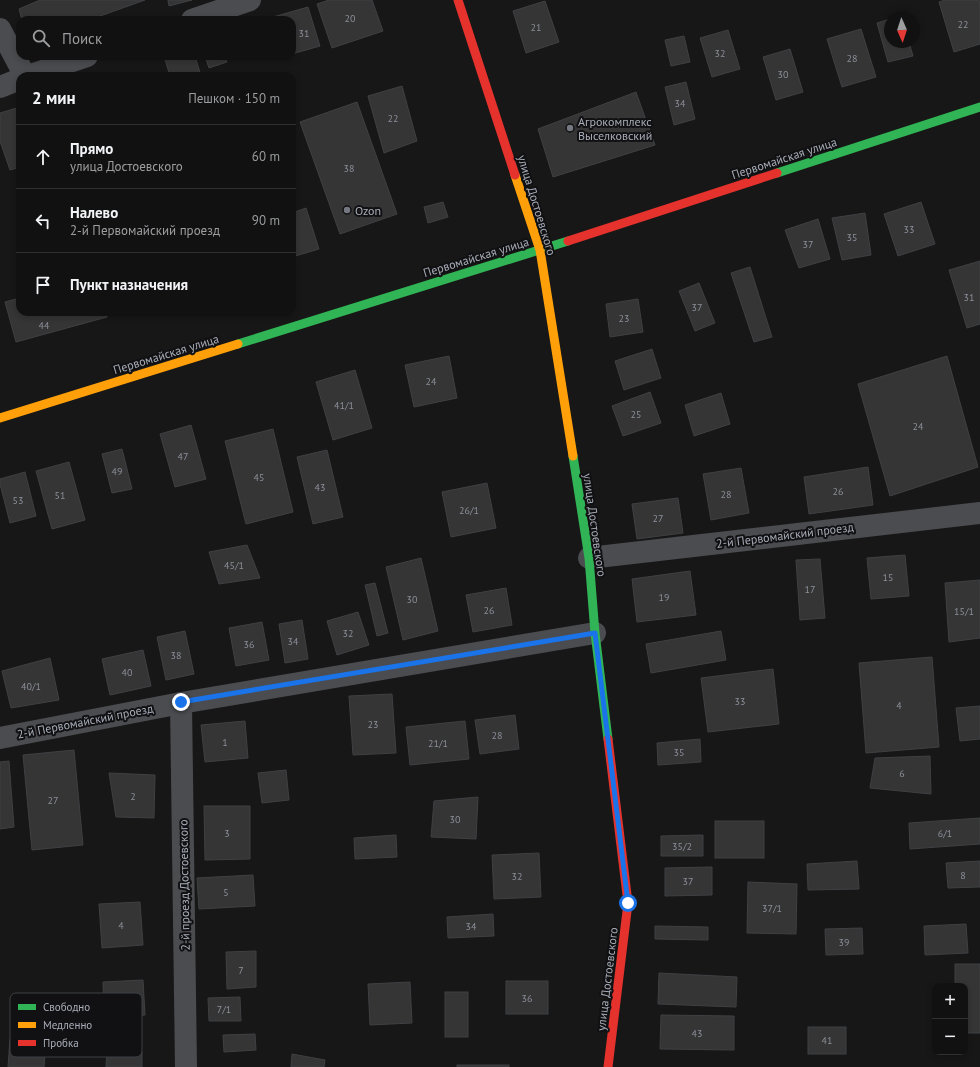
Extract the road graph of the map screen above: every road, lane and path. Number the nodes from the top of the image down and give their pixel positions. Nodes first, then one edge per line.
1 (250, 0) edge
2 (458, 0) edge
3 (204, 16) edge
4 (0, 29) edge
5 (16, 59) edge
6 (16, 60) edge
7 (75, 60) edge
8 (23, 72) edge
9 (40, 72) edge
10 (16, 81) edge
11 (0, 87) edge
12 (980, 108) edge
13 (540, 250) junction
14 (0, 418) edge
15 (980, 513) edge
16 (589, 558) junction
17 (595, 633) junction
18 (181, 702) junction
19 (0, 738) edge
20 (186, 1067) edge
21 (608, 1067) edge

1 - 3 street
2 - 13 street, улица Достоевского
4 - 5 street
6 - 8 street
7 - 9 street
10 - 11 street
12 - 13 street, Первомайская улица
13 - 14 street, Первомайская улица
13 - 16 street, улица Достоевского
15 - 16 street, 2-й Первомайский проезд
16 - 17 street, улица Достоевского
17 - 18 street, 2-й Первомайский проезд
17 - 21 street, улица Достоевского
18 - 19 street, 2-й Первомайский проезд
18 - 20 street, 2-й проезд Достоевского

